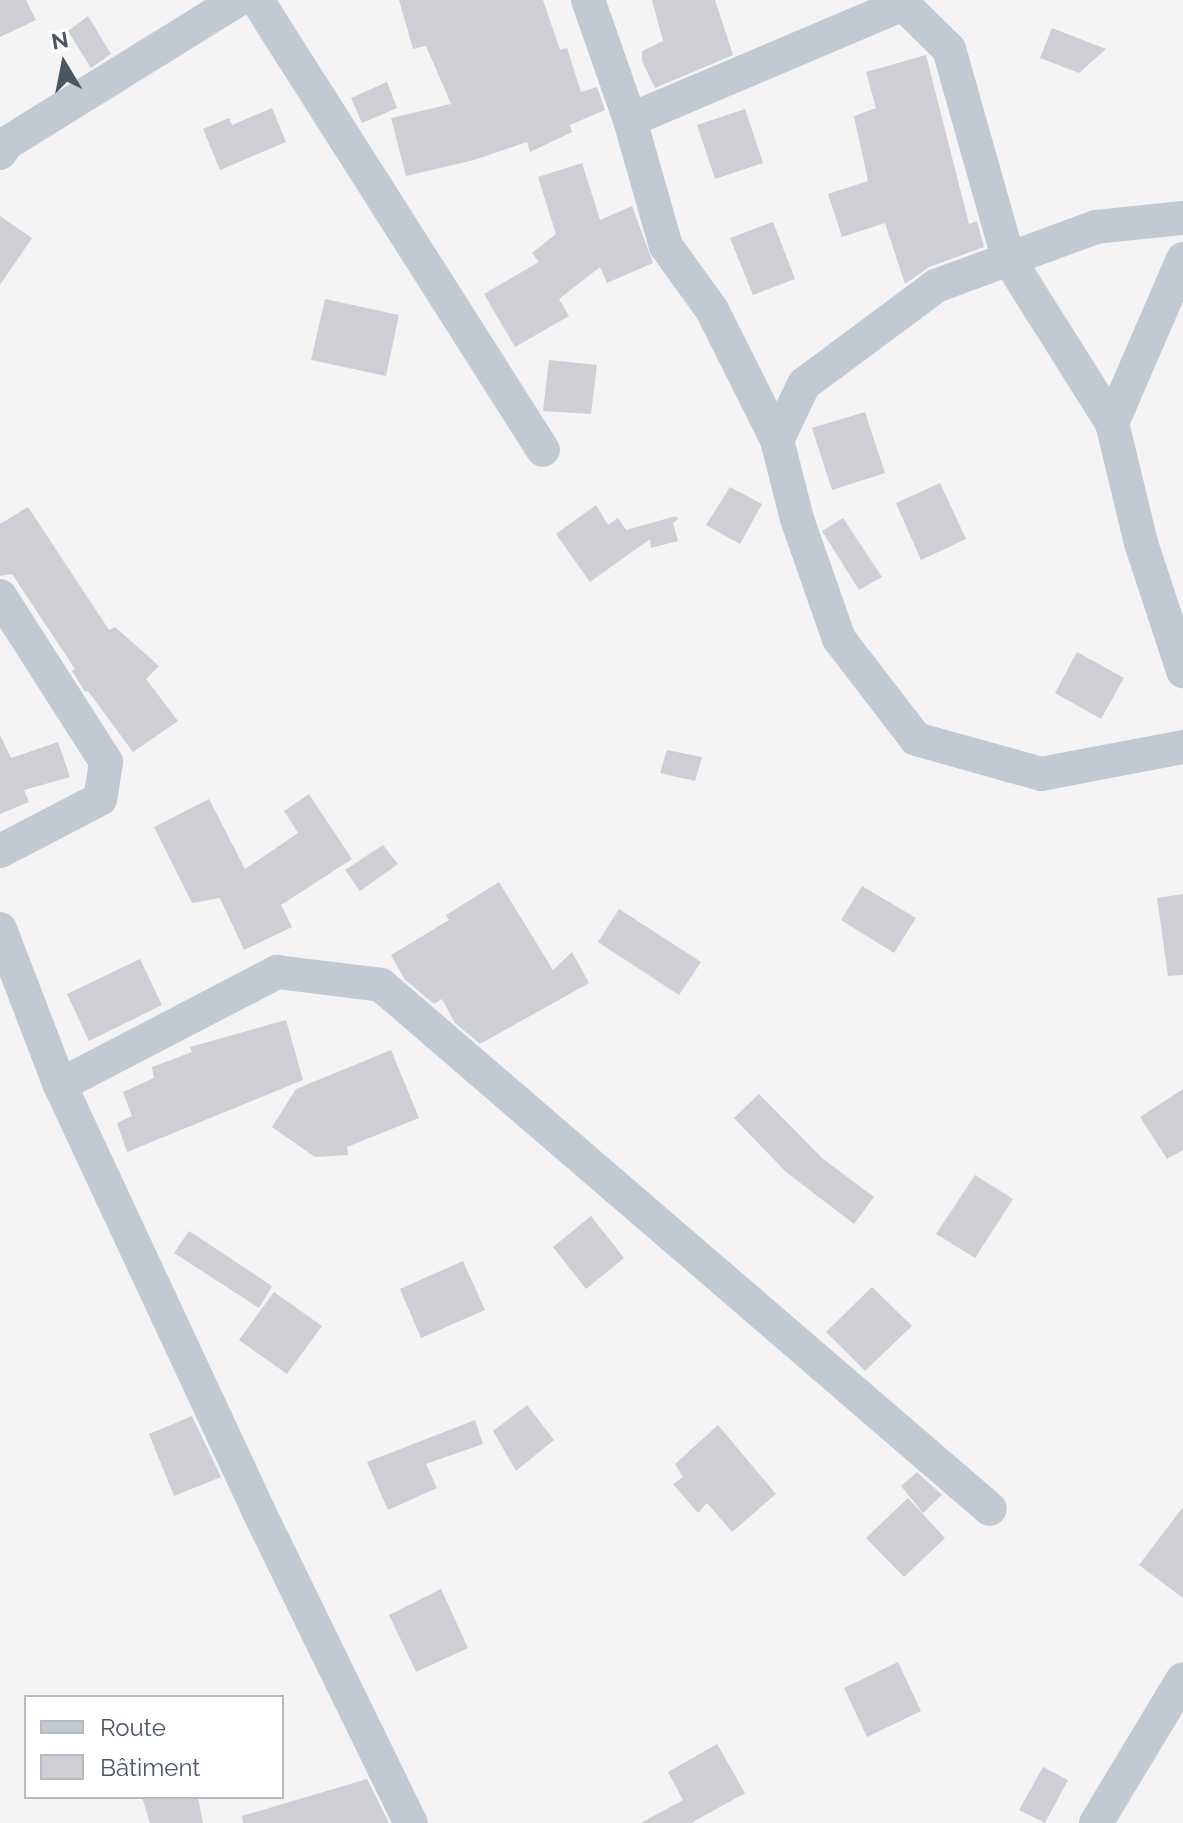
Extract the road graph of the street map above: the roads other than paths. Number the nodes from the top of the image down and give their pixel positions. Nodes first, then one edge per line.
1 (238, 0) edge
2 (257, 0) edge
3 (588, 0) edge
4 (902, 2) edge
5 (630, 120) junction
6 (0, 153) edge
7 (1183, 218) edge
8 (1008, 258) junction
9 (1183, 259) edge
10 (1112, 423) junction
11 (777, 440) junction
12 (543, 450) dead end
13 (0, 596) edge
14 (1183, 671) edge
15 (1183, 747) edge
16 (0, 851) edge
17 (0, 929) edge
18 (60, 1085) junction
19 (990, 1509) dead end
20 (1183, 1679) edge
21 (1119, 1808) edge
22 (411, 1823) edge
23 (1096, 1823) edge

1 - 6 street
2 - 12 street
3 - 5 street
4 - 5 street
4 - 8 street
5 - 11 street
7 - 8 street
8 - 10 street
8 - 11 street
9 - 10 street
10 - 14 street
11 - 15 street
13 - 16 street
17 - 18 street
18 - 19 street
18 - 22 street
20 - 21 street
21 - 23 street

